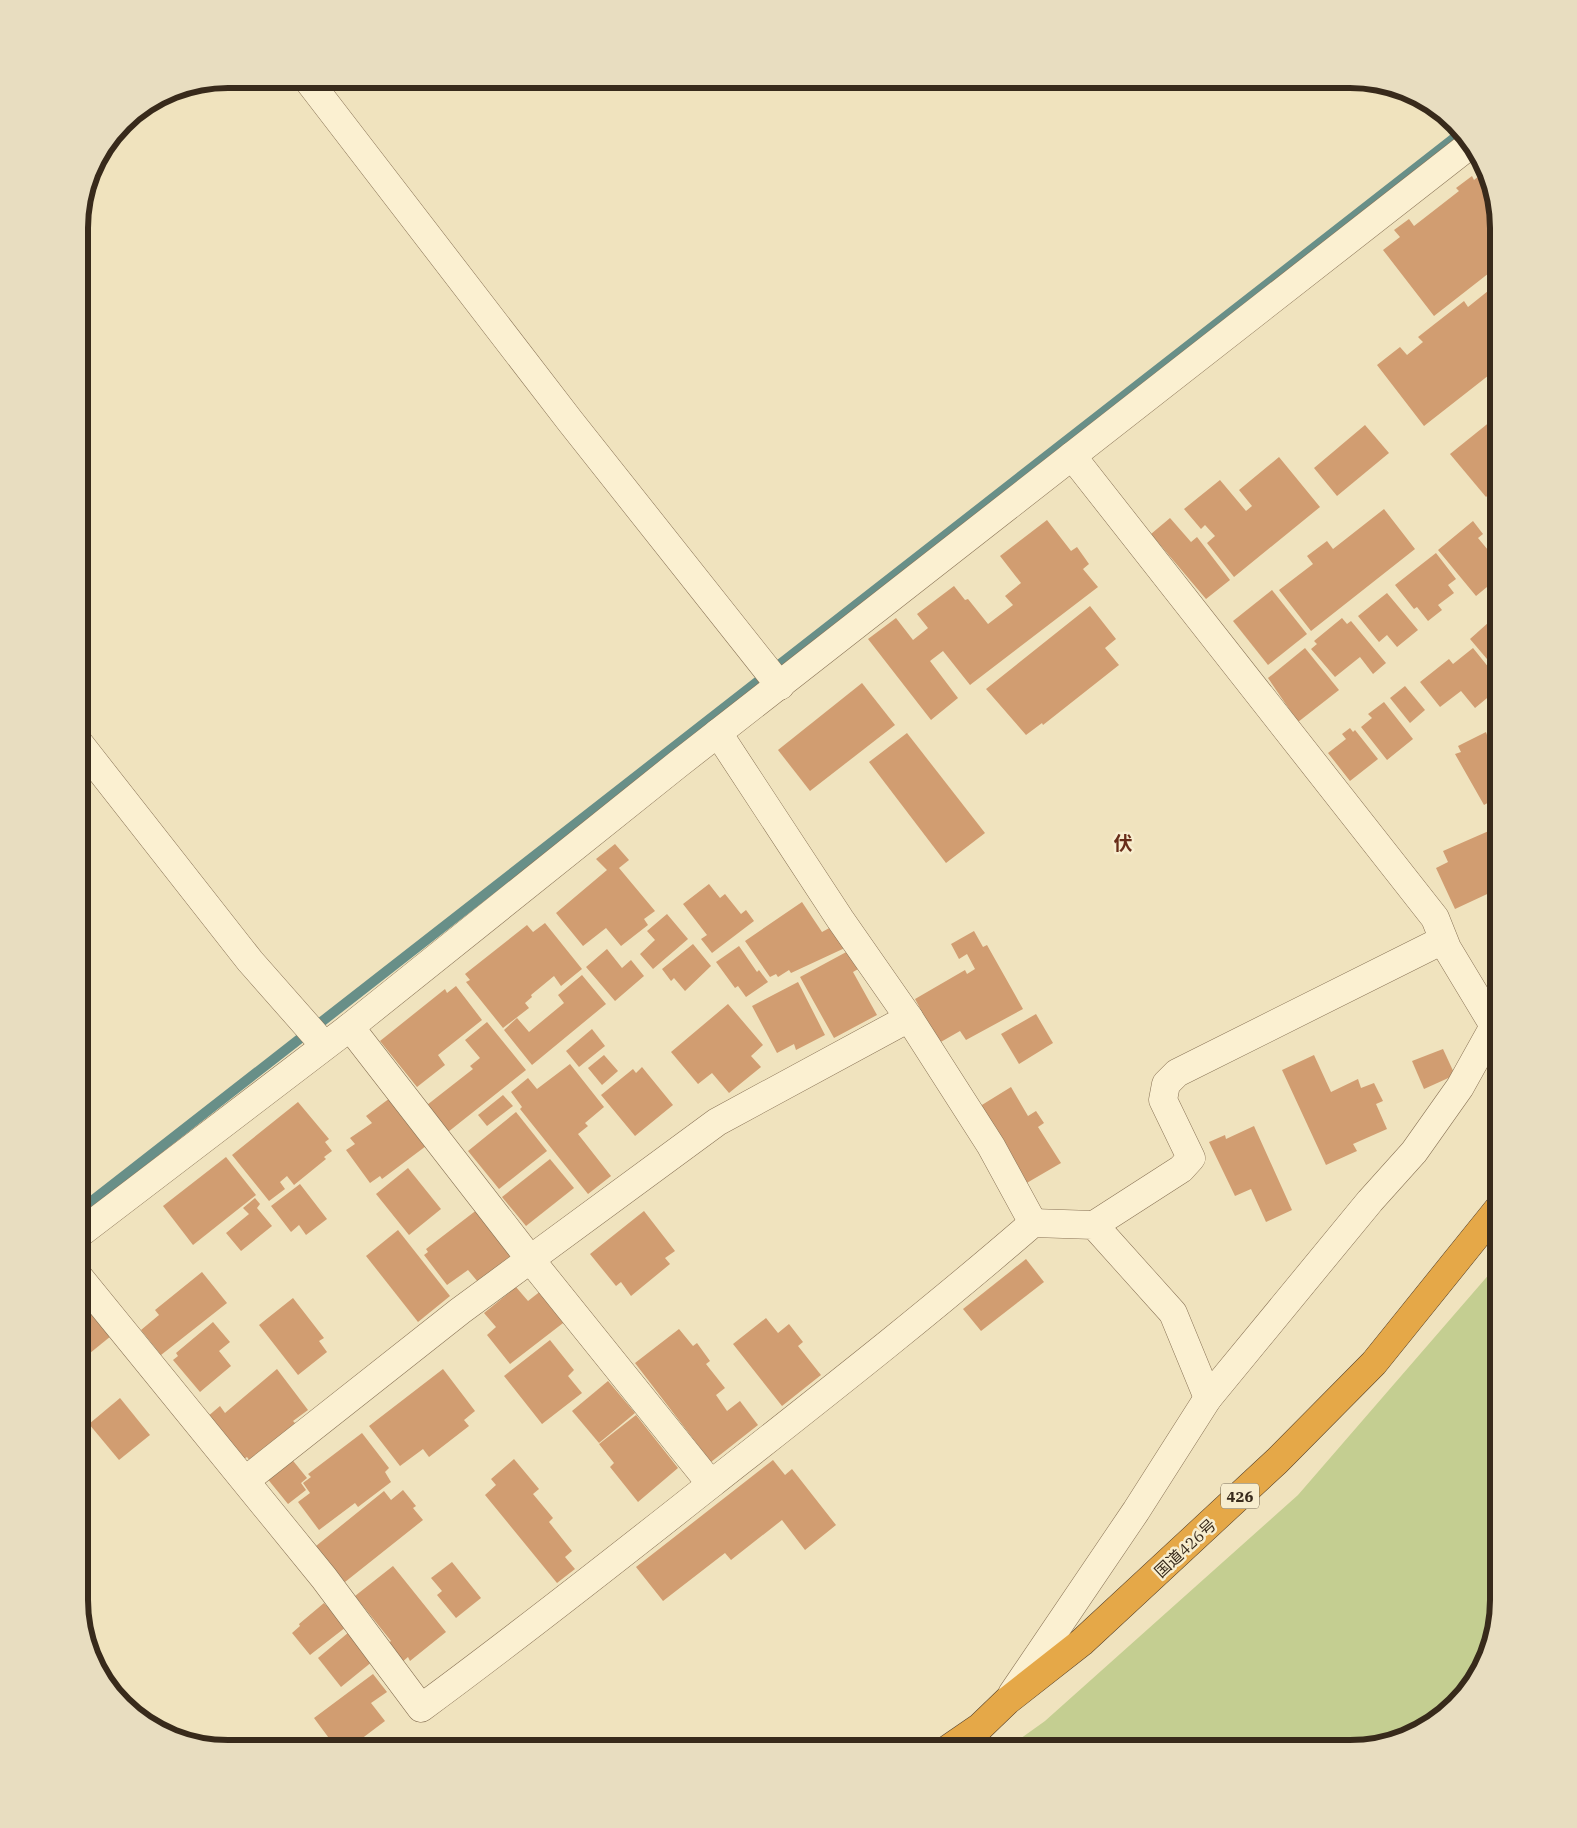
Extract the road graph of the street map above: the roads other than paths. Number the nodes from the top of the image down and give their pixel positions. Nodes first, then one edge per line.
1 (314, 88) edge
2 (1465, 149) edge
3 (1072, 456) junction
4 (780, 686) junction
5 (718, 733) junction
6 (88, 754) edge
7 (1443, 940) junction
8 (1490, 1011) edge
9 (909, 1018) junction
10 (350, 1027) junction
11 (1490, 1031) edge
12 (324, 1045) junction
13 (1490, 1219) edge
14 (1033, 1223) junction
15 (1094, 1225) junction
16 (88, 1227) edge
17 (530, 1259) junction
18 (88, 1288) edge
19 (1208, 1398) junction
20 (246, 1480) junction
21 (711, 1484) junction
22 (1007, 1701) junction
23 (961, 1740) edge

1 - 4 street
2 - 3 street
3 - 4 street
3 - 7 street
4 - 5 street
5 - 9 street
5 - 10 street
6 - 12 street
7 - 8 street
7 - 15 street
9 - 14 street
9 - 17 street
10 - 12 street
10 - 17 street
11 - 19 street
12 - 16 street
13 - 22 highway, 国道426号 / 426
14 - 15 street
14 - 21 street
15 - 19 street
17 - 20 street
17 - 21 street
18 - 20 street
19 - 22 street
20 - 21 street
22 - 23 highway, 国道426号 / 426

